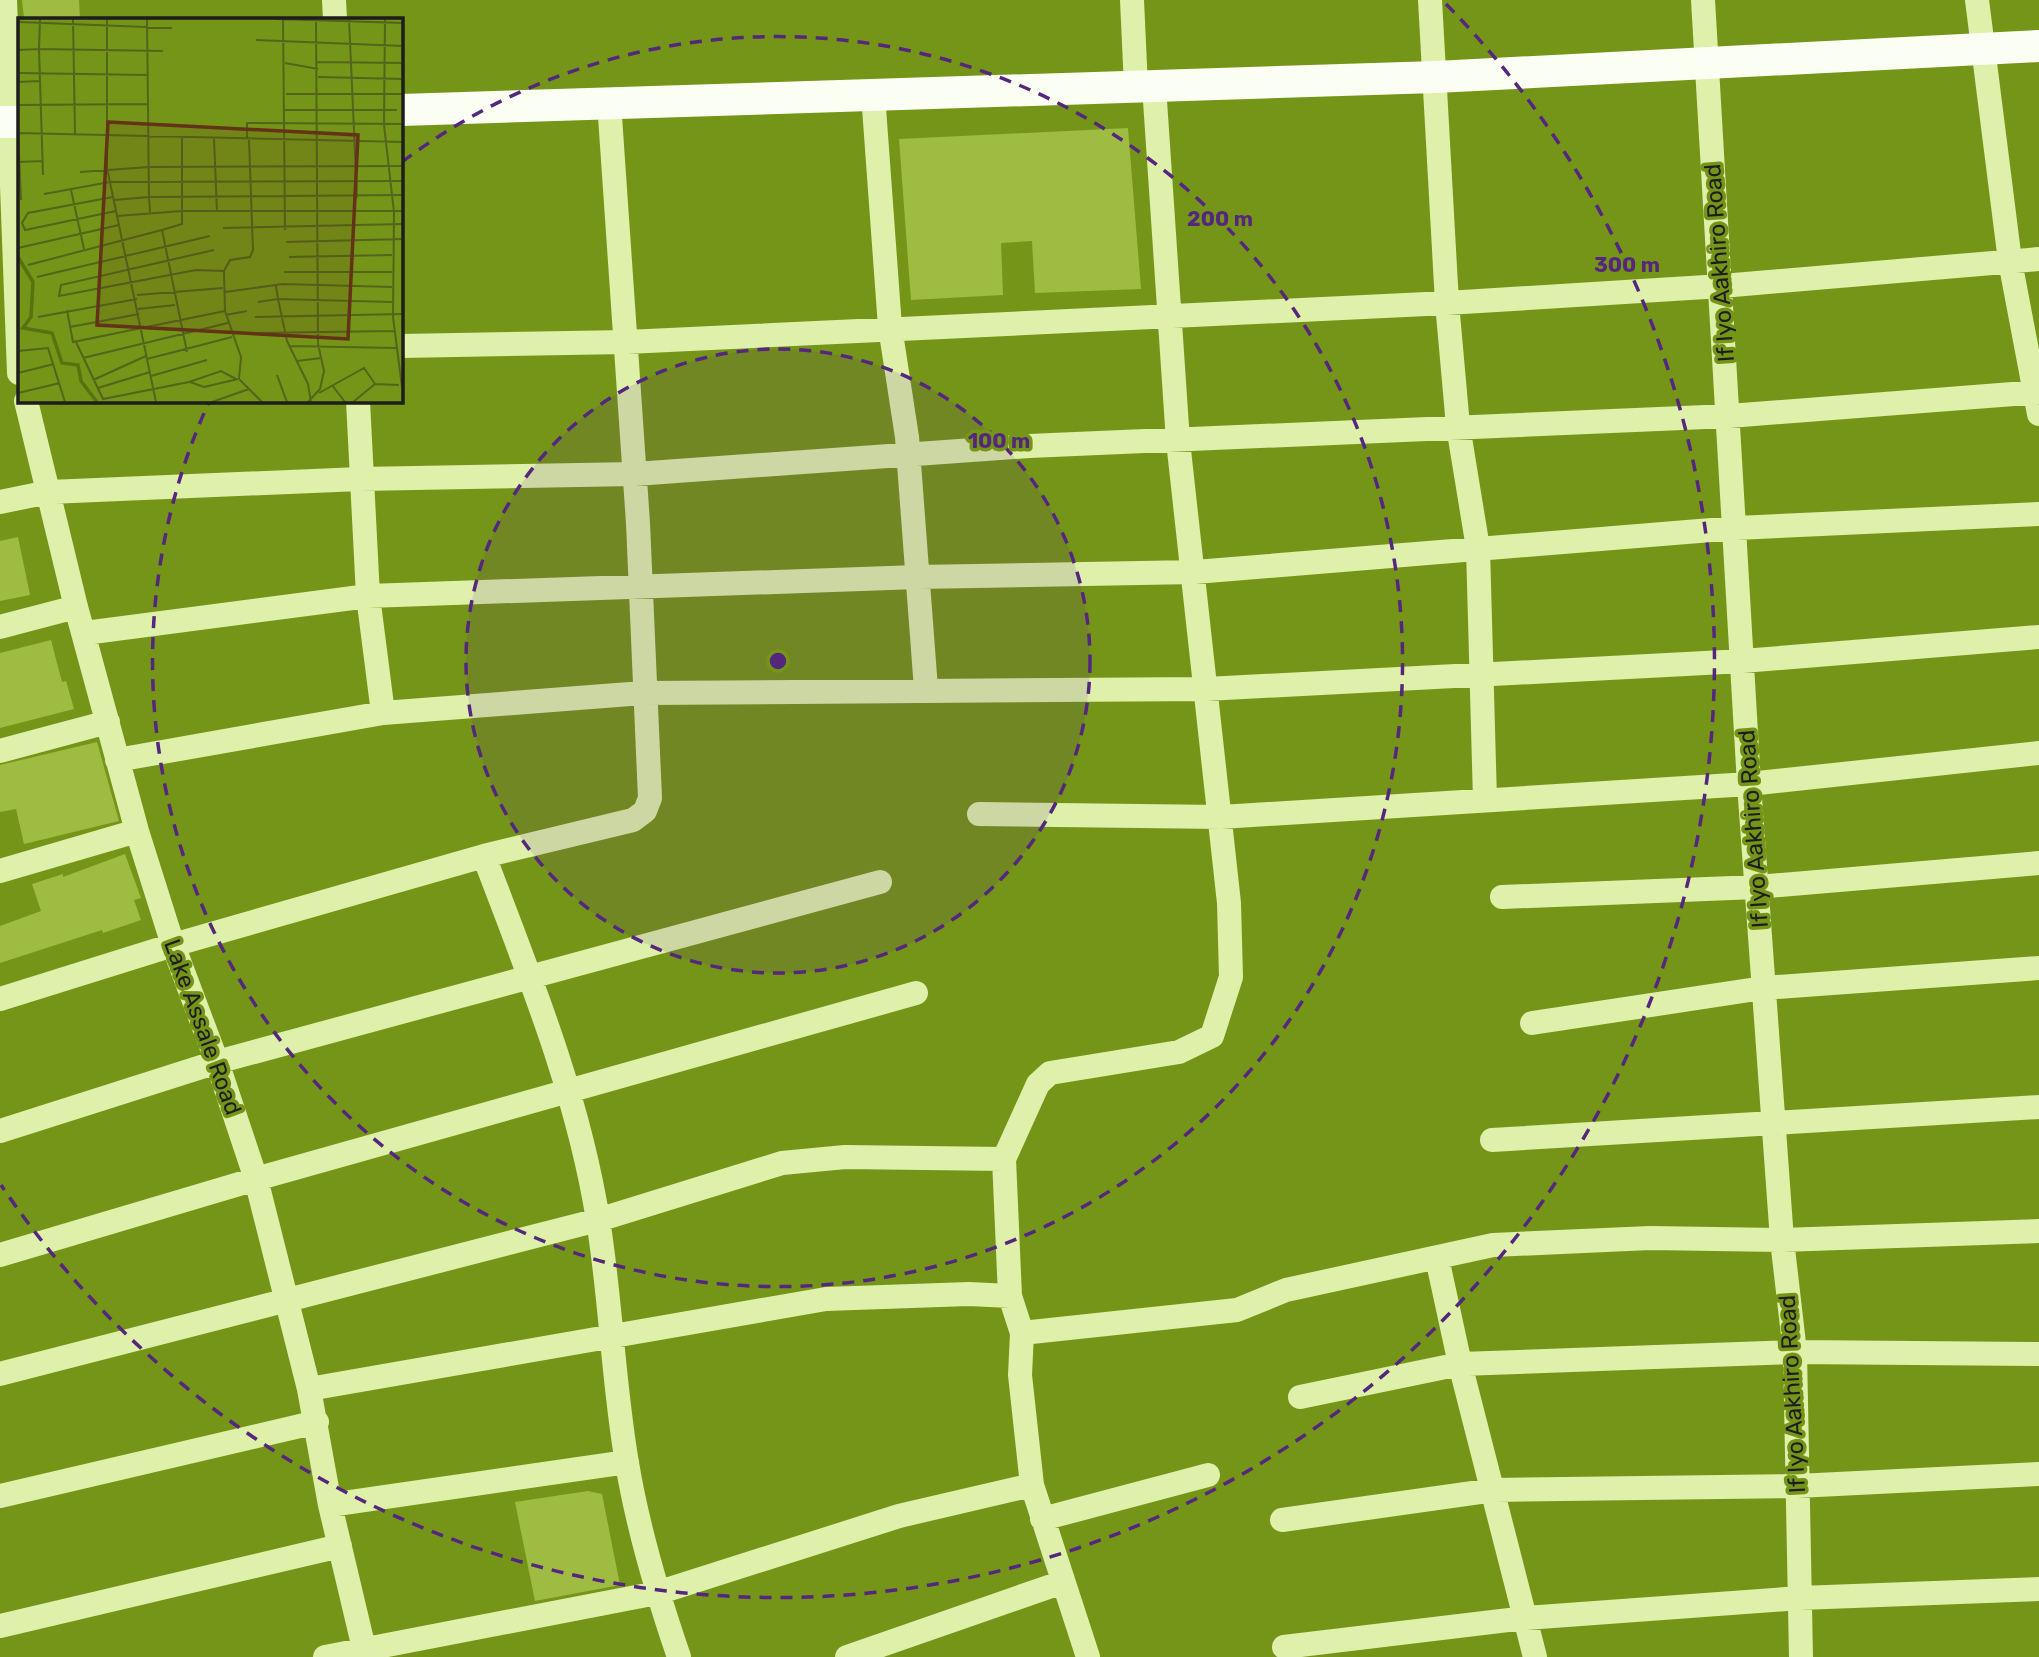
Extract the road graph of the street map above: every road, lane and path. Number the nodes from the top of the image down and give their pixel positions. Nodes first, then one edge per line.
1 (5, 0) edge
2 (334, 0) edge
3 (1132, 0) edge
4 (1430, 0) edge
5 (1703, 0) edge
6 (1977, 0) edge
7 (335, 18) edge
8 (2039, 46) edge
9 (1981, 48) junction
10 (1706, 62) junction
11 (1436, 76) junction
12 (1145, 87) junction
13 (873, 94) junction
14 (609, 102) junction
15 (402, 110) edge
16 (10, 122) edge
17 (2039, 259) edge
18 (2010, 261) junction
19 (1721, 286) junction
20 (1447, 303) junction
21 (1169, 317) junction
22 (890, 327) junction
23 (626, 342) junction
24 (18, 345) edge
25 (402, 346) edge
26 (18, 373) edge
27 (0, 377) edge
28 (2038, 399) edge
29 (26, 402) edge
30 (358, 402) edge
31 (1729, 416) junction
32 (1458, 426) junction
33 (1178, 441) junction
34 (908, 454) junction
35 (635, 474) junction
36 (360, 479) junction
37 (49, 492) junction
38 (0, 502) edge
39 (2039, 514) edge
40 (1735, 528) junction
41 (1478, 548) junction
42 (1195, 572) junction
43 (918, 578) junction
44 (641, 589) junction
45 (368, 596) junction
46 (76, 607) junction
47 (0, 627) edge
48 (85, 633) junction
49 (2039, 637) edge
50 (1743, 661) junction
51 (1482, 673) junction
52 (926, 689) junction
53 (1206, 689) junction
54 (643, 693) junction
55 (383, 713) junction
56 (108, 722) junction
57 (0, 751) edge
58 (2039, 753) edge
59 (117, 760) junction
60 (1749, 784) junction
61 (1485, 800) junction
62 (979, 814) dead end
63 (1221, 817) junction
64 (137, 831) junction
65 (484, 856) junction
66 (2039, 863) edge
67 (0, 872) edge
68 (880, 882) dead end
69 (1757, 887) junction
70 (1502, 897) dead end
71 (173, 945) junction
72 (2039, 968) edge
73 (530, 978) junction
74 (1763, 988) junction
75 (916, 993) dead end
76 (0, 999) edge
77 (1532, 1023) dead end
78 (217, 1062) junction
79 (570, 1092) junction
80 (2039, 1107) edge
81 (1772, 1122) junction
82 (0, 1131) edge
83 (1492, 1140) dead end
84 (1004, 1159) junction
85 (256, 1179) junction
86 (598, 1220) junction
87 (2039, 1231) edge
88 (1782, 1240) junction
89 (0, 1255) edge
90 (1437, 1258) junction
91 (1010, 1296) junction
92 (287, 1299) junction
93 (1022, 1333) junction
94 (611, 1338) junction
95 (1795, 1352) junction
96 (2039, 1354) edge
97 (1460, 1364) junction
98 (0, 1374) edge
99 (309, 1390) junction
100 (1300, 1397) dead end
101 (317, 1422) junction
102 (626, 1462) junction
103 (2039, 1474) edge
104 (1208, 1475) dead end
105 (1032, 1485) junction
106 (1797, 1486) junction
107 (1494, 1490) junction
108 (0, 1496) edge
109 (330, 1505) junction
110 (1042, 1518) junction
111 (1282, 1520) dead end
112 (340, 1546) junction
113 (1063, 1582) junction
114 (2039, 1589) edge
115 (657, 1593) junction
116 (1800, 1598) junction
117 (1526, 1618) junction
118 (0, 1626) edge
119 (1284, 1647) dead end
120 (365, 1652) edge
121 (325, 1657) edge
122 (679, 1657) edge
123 (847, 1657) edge
124 (1088, 1657) edge
125 (1535, 1657) edge
126 (1801, 1657) edge

1 - 16 street
2 - 7 street
3 - 12 street
4 - 11 street
5 - 10 street, If Iyo Aakhiro Road
6 - 9 street
8 - 9 main road
9 - 10 main road
9 - 18 street
10 - 11 main road
10 - 19 street, If Iyo Aakhiro Road
11 - 12 main road
11 - 20 street
12 - 13 main road
12 - 21 street
13 - 14 main road
13 - 22 street
14 - 15 main road
14 - 23 street
16 - 24 street
17 - 18 street
18 - 19 street
18 - 28 street
19 - 20 street
19 - 31 street, If Iyo Aakhiro Road
20 - 21 street
20 - 32 street
21 - 22 street
21 - 33 street
22 - 23 street
22 - 34 street
23 - 25 street
23 - 35 street
26 - 27 street
28 - 31 street
29 - 37 street, Lake Assale Road
30 - 36 street
31 - 32 street
31 - 40 street, If Iyo Aakhiro Road
32 - 33 street
32 - 41 street
33 - 34 street
33 - 42 street
34 - 35 street
34 - 43 street
35 - 36 street
35 - 44 street
36 - 37 street
36 - 45 street
37 - 38 street
37 - 46 street, Lake Assale Road
39 - 40 street
40 - 41 street
40 - 50 street, If Iyo Aakhiro Road
41 - 42 street
41 - 51 street
42 - 43 street
42 - 53 street
43 - 44 street
43 - 52 street
44 - 45 street
44 - 54 street
45 - 48 street
45 - 55 street
46 - 47 street
46 - 48 street, Lake Assale Road
48 - 56 street, Lake Assale Road
49 - 50 street
50 - 51 street
50 - 60 street, If Iyo Aakhiro Road
51 - 53 street
51 - 61 street
52 - 53 street
52 - 54 street
53 - 63 street
54 - 55 street
54 - 65 street
55 - 59 street
56 - 57 street
56 - 59 street, Lake Assale Road
58 - 60 street
59 - 64 street, Lake Assale Road
60 - 61 street
60 - 69 street, If Iyo Aakhiro Road
61 - 63 street
62 - 63 street
63 - 84 street
64 - 67 street
64 - 71 street, Lake Assale Road
65 - 71 street
65 - 73 street
66 - 69 street
68 - 73 street
69 - 70 street
69 - 74 street, If Iyo Aakhiro Road
71 - 76 street
71 - 78 street, Lake Assale Road
72 - 74 street
73 - 78 street
73 - 79 street
74 - 77 street
74 - 81 street, If Iyo Aakhiro Road
75 - 79 street
78 - 82 street
78 - 85 street, Lake Assale Road
79 - 85 street
79 - 86 street
80 - 81 street
81 - 83 street
81 - 88 street, If Iyo Aakhiro Road
84 - 86 street
84 - 91 street
85 - 89 street
85 - 92 street, Lake Assale Road
86 - 92 street
86 - 94 street
87 - 88 street
88 - 90 street
88 - 95 street, If Iyo Aakhiro Road
90 - 93 street
90 - 97 street
91 - 93 street
91 - 94 street
92 - 98 street
92 - 99 street, Lake Assale Road
93 - 105 street
94 - 99 street
94 - 102 street
95 - 96 street
95 - 97 street
95 - 106 street, If Iyo Aakhiro Road
97 - 100 street
97 - 107 street
99 - 101 street, Lake Assale Road
101 - 108 street
101 - 109 street, Lake Assale Road
102 - 109 street
102 - 115 street
103 - 106 street
104 - 110 street
105 - 110 street
105 - 115 street
106 - 107 street
106 - 116 street, If Iyo Aakhiro Road
107 - 111 street
107 - 117 street
109 - 112 street, Lake Assale Road
110 - 113 street
112 - 118 street
112 - 120 street, Lake Assale Road
113 - 123 street
113 - 124 street
114 - 116 street
115 - 120 street
115 - 122 street
116 - 117 street
116 - 126 street, If Iyo Aakhiro Road
117 - 119 street
117 - 125 street
120 - 121 street

